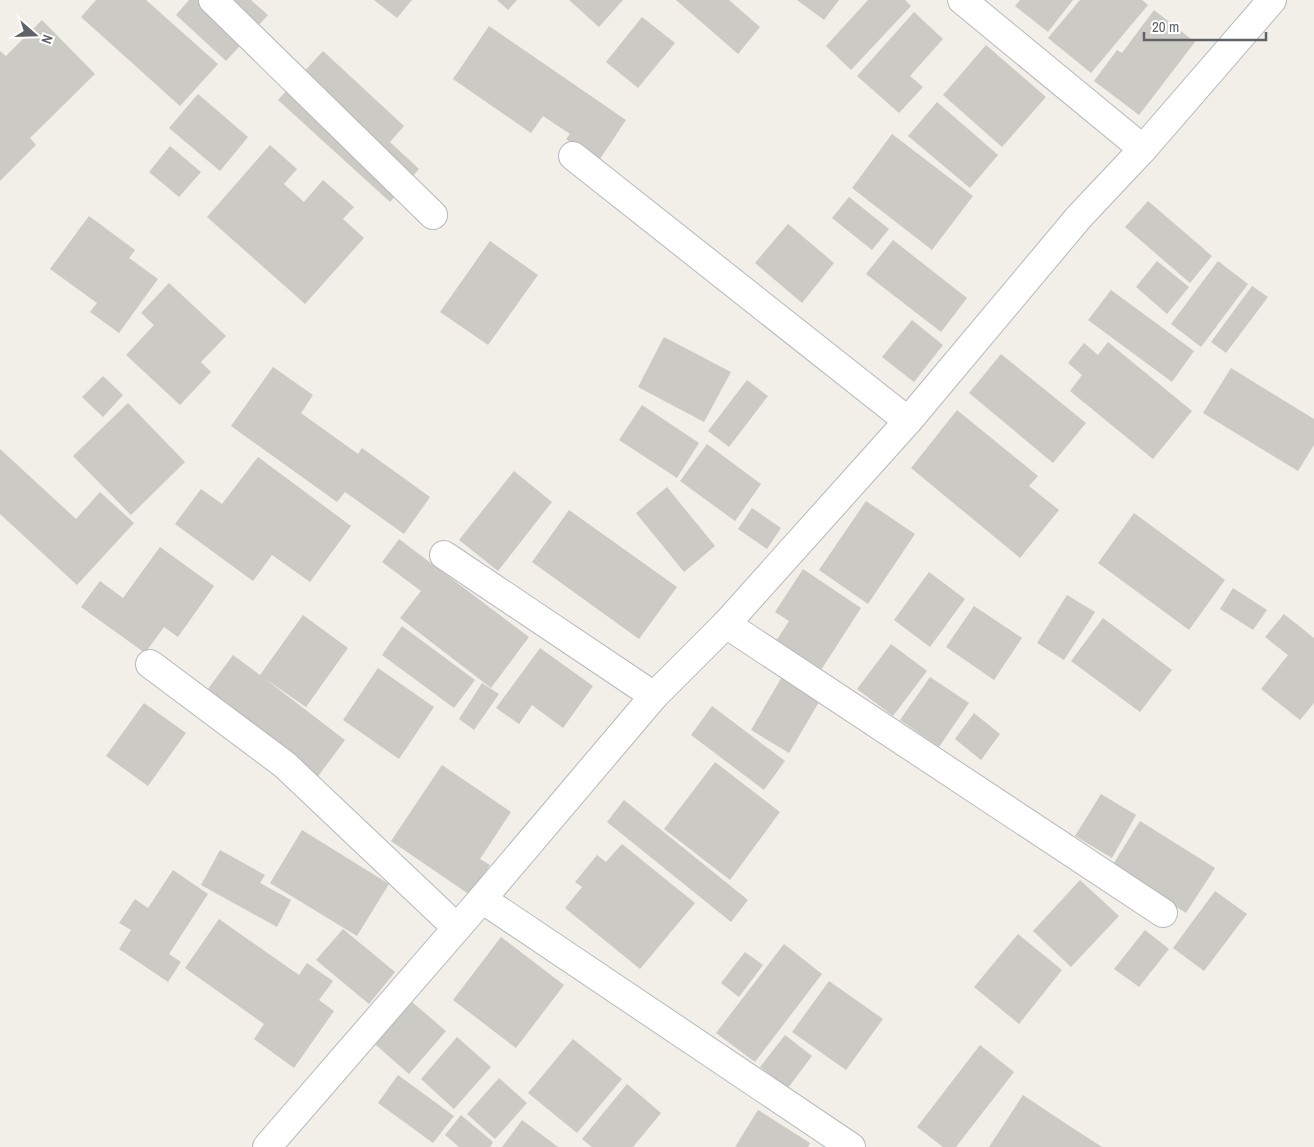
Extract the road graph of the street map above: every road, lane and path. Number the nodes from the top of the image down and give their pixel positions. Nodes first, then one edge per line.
1 (213, 0) edge
2 (962, 0) edge
3 (1272, 0) edge
4 (1143, 149) junction
5 (573, 156) dead end
6 (433, 215) dead end
7 (908, 421) junction
8 (444, 555) dead end
9 (726, 624) junction
10 (150, 664) dead end
11 (654, 696) junction
12 (482, 899) junction
13 (1163, 913) dead end
14 (456, 927) junction
15 (267, 1147) edge
16 (851, 1147) edge

1 - 6 street
2 - 4 street
3 - 4 street
4 - 7 street
5 - 7 street
7 - 9 street
8 - 11 street
9 - 11 street
9 - 13 street
10 - 14 street
11 - 12 street
12 - 14 street
12 - 16 street
14 - 15 street

